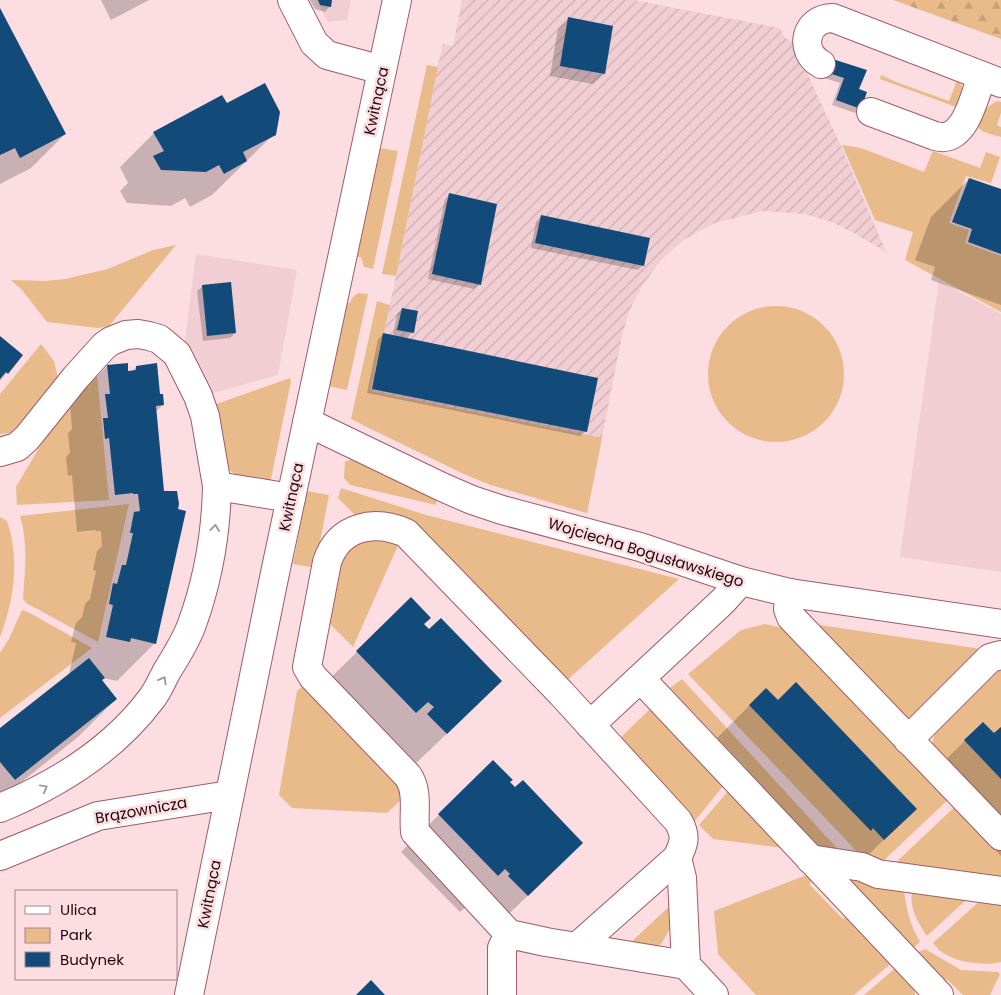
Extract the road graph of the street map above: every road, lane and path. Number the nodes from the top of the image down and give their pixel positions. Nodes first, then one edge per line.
1 (292, 0) edge
2 (397, 0) edge
3 (821, 64) dead end
4 (382, 70) junction
5 (992, 80) edge
6 (871, 112) dead end
7 (307, 422) junction
8 (0, 452) edge
9 (216, 486) junction
10 (291, 498) junction
11 (740, 581) junction
12 (790, 593) junction
13 (1001, 624) edge
14 (1001, 655) edge
15 (641, 679) junction
16 (590, 725) junction
17 (908, 740) junction
18 (229, 795) junction
19 (0, 808) edge
20 (1001, 836) edge
21 (0, 856) edge
22 (677, 858) junction
23 (810, 859) junction
24 (1001, 891) edge
25 (510, 934) junction
26 (578, 946) junction
27 (686, 965) junction
28 (189, 995) edge
29 (502, 995) edge
30 (714, 995) edge
31 (939, 995) edge

1 - 4 street
2 - 4 street, Kwitnąca
3 - 5 street
4 - 7 street, Kwitnąca
5 - 6 street
7 - 10 street, Kwitnąca
7 - 11 street, Wojciecha Bogusławskiego
8 - 9 street
9 - 10 street
19 -> 9 street
10 - 18 street, Kwitnąca
11 - 12 street, Wojciecha Bogusławskiego
11 - 15 street
12 - 13 street, Wojciecha Bogusławskiego
12 - 17 street
14 - 17 street
15 - 16 street
15 - 23 street
16 - 22 street
16 - 25 street
17 - 20 street
18 - 21 street, Brązownicza
18 - 28 street, Kwitnąca
22 - 26 street
22 - 27 street
23 - 24 street
23 - 31 street
25 - 26 street
25 - 29 street
26 - 27 street
27 - 30 street

